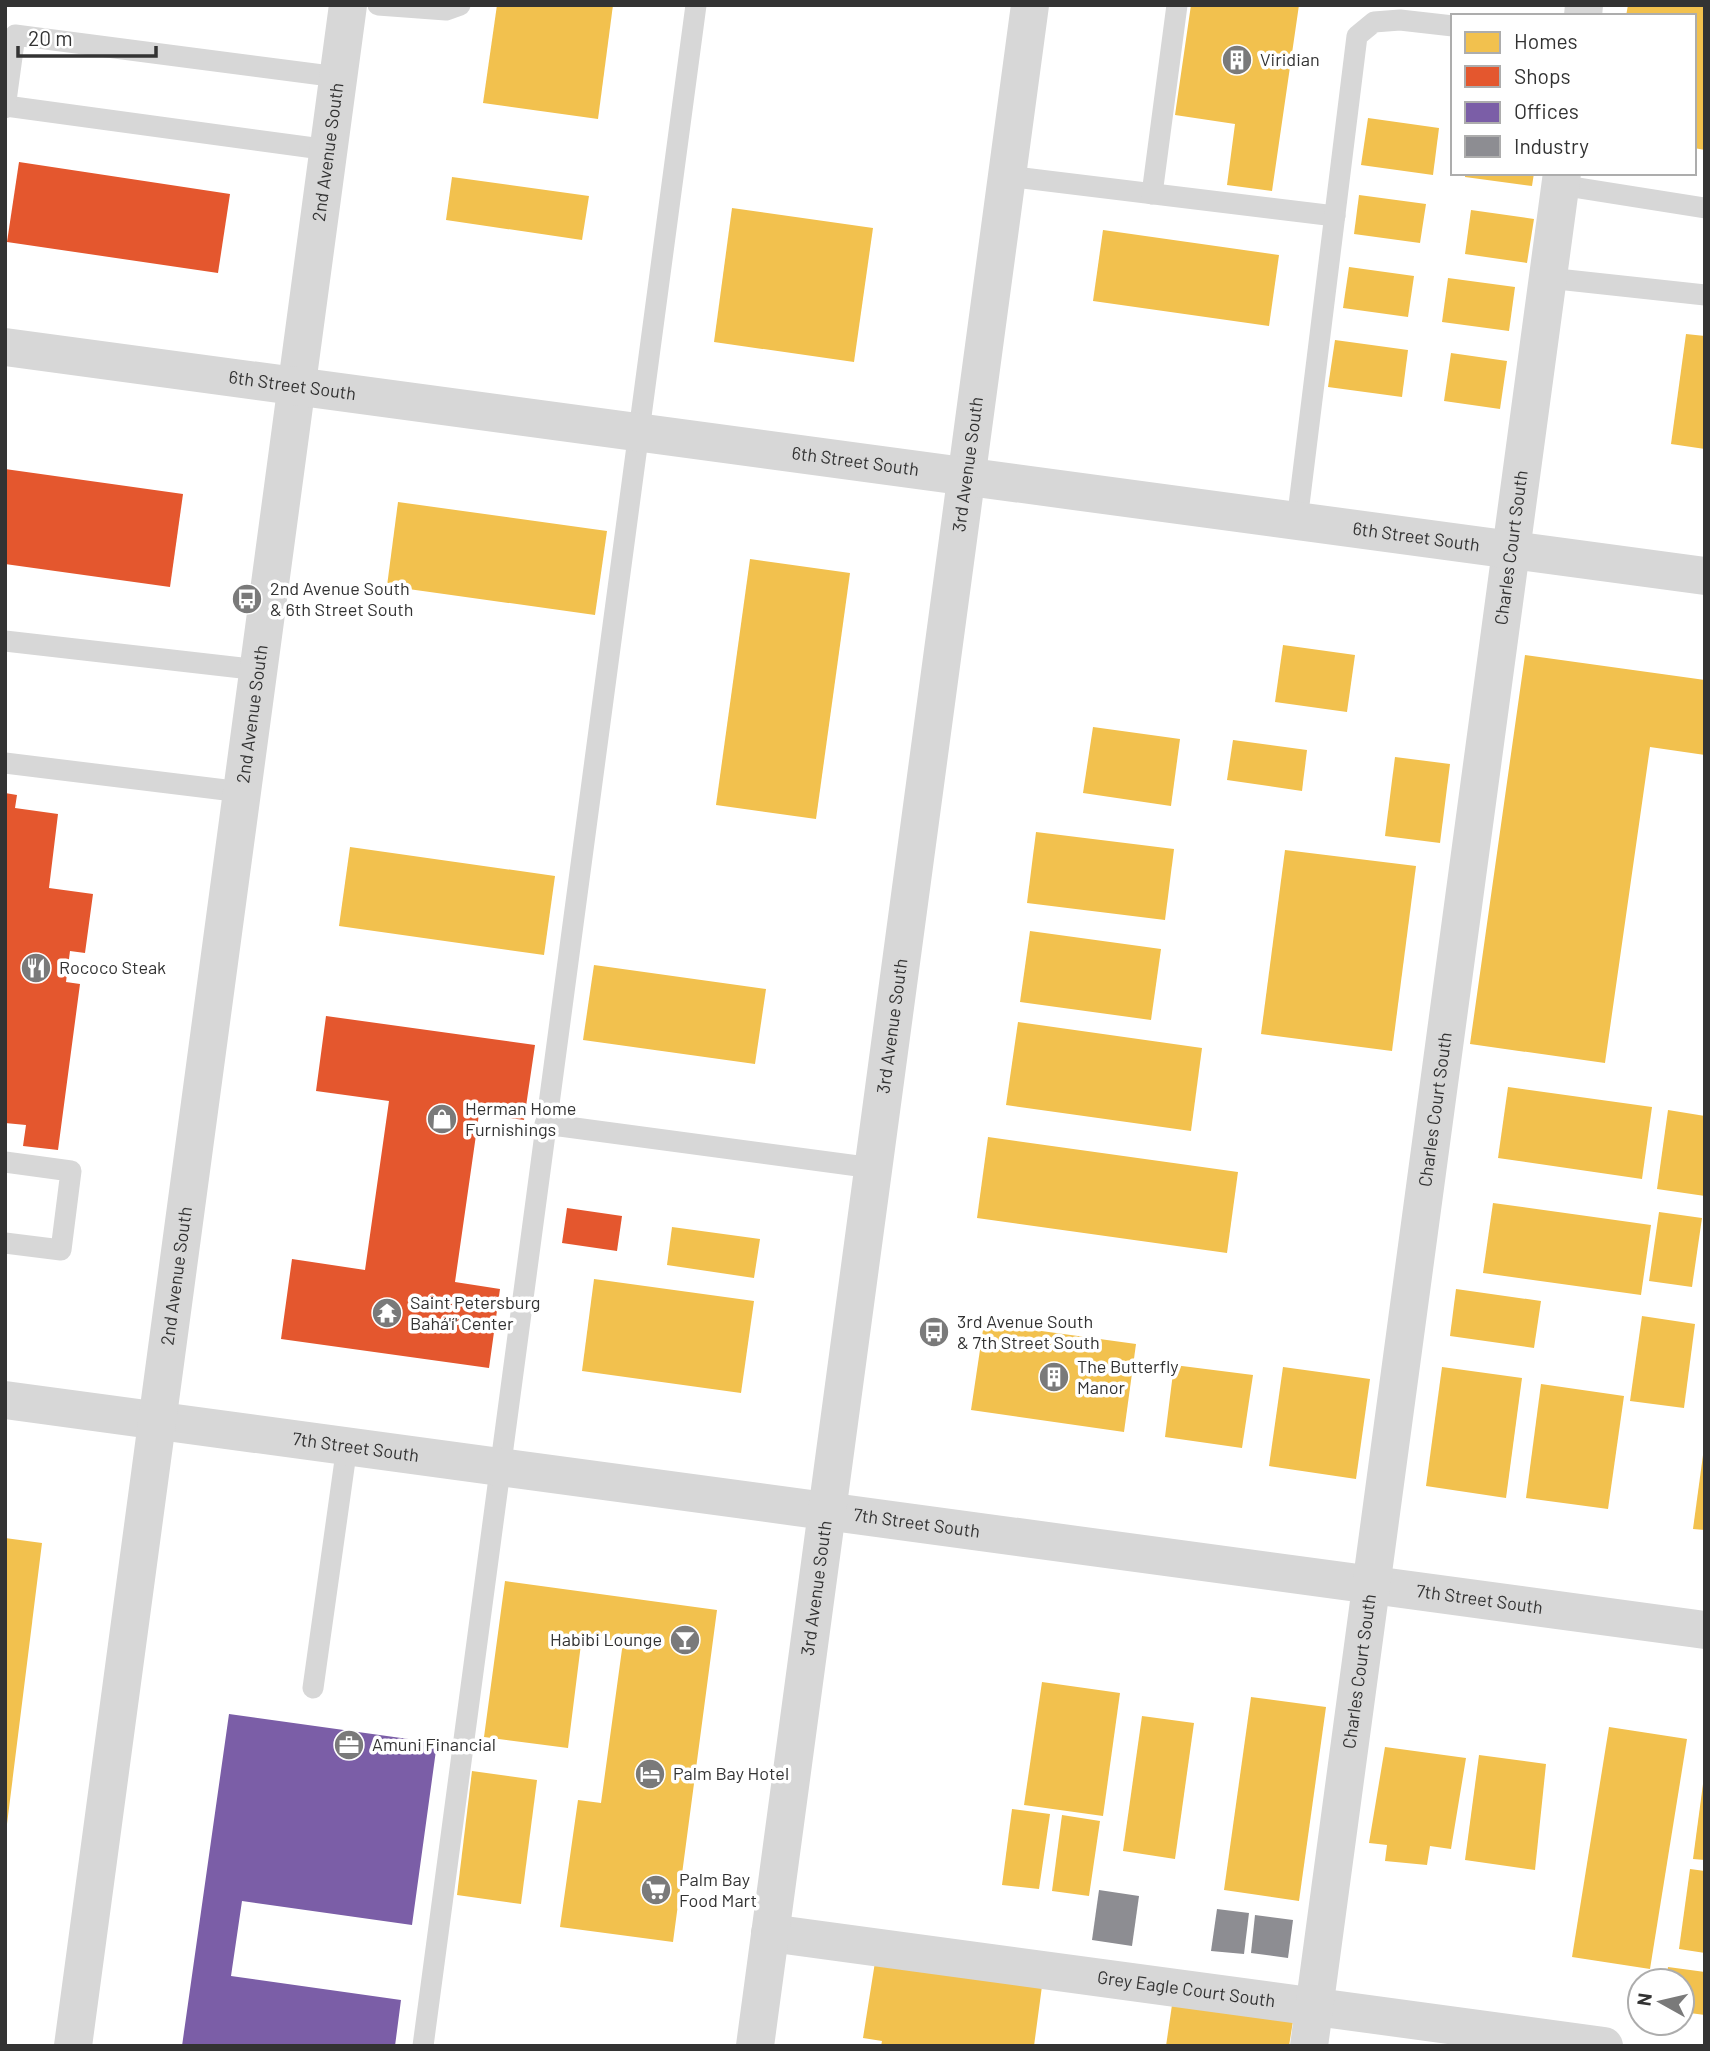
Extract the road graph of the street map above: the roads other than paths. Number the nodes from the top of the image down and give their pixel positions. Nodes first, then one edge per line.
1 (348, 5) edge
2 (378, 5) edge
3 (460, 5) edge
4 (696, 5) edge
5 (1030, 5) edge
6 (1177, 5) edge
7 (1451, 26) edge
8 (338, 77) junction
9 (5, 107) edge
10 (329, 150) junction
11 (1007, 176) junction
12 (1561, 179) edge
13 (1152, 194) junction
14 (1705, 208) edge
15 (1335, 216) junction
16 (1548, 278) junction
17 (1705, 295) edge
18 (5, 346) edge
19 (297, 386) junction
20 (639, 432) junction
21 (966, 476) junction
22 (1297, 521) junction
23 (1511, 550) junction
24 (1705, 576) edge
25 (5, 641) edge
26 (259, 670) junction
27 (5, 763) edge
28 (242, 792) junction
29 (545, 1124) junction
30 (5, 1162) edge
31 (873, 1168) junction
32 (5, 1243) edge
33 (5, 1400) edge
34 (158, 1421) junction
35 (347, 1447) junction
36 (499, 1467) junction
37 (827, 1511) junction
38 (1371, 1585) junction
39 (1705, 1630) edge
40 (313, 1688) dead end
41 (770, 1933) junction
42 (1314, 2007) junction
43 (73, 2046) edge
44 (423, 2046) edge
45 (755, 2046) edge
46 (1309, 2046) edge
47 (1604, 2046) edge

1 - 8 street, 2nd Avenue South
2 - 3 lane
4 - 20 lane
5 - 11 street, 3rd Avenue South
6 - 13 lane
7 - 15 lane
8 - 9 lane
8 - 10 street, 2nd Avenue South
9 - 10 lane
10 - 19 street, 2nd Avenue South
11 - 13 lane
11 - 21 street, 3rd Avenue South
12 - 14 lane
12 - 16 street, Charles Court South
13 - 15 lane
15 - 22 lane
16 - 17 lane
16 - 23 street, Charles Court South
18 - 19 street, 6th Street South
19 - 20 street, 6th Street South
19 - 26 street, 2nd Avenue South
20 - 21 street, 6th Street South
20 - 29 lane
21 - 22 street, 6th Street South
21 - 31 street, 3rd Avenue South
22 - 23 street, 6th Street South
23 - 24 street, 6th Street South
23 - 38 street, Charles Court South
25 - 26 lane
26 - 28 street, 2nd Avenue South
27 - 28 lane
28 - 34 street, 2nd Avenue South
29 - 31 lane
29 - 36 lane
30 - 32 lane
31 - 37 street, 3rd Avenue South
33 - 34 street, 7th Street South
34 - 35 street, 7th Street South
34 - 43 street, 2nd Avenue South
35 - 36 street, 7th Street South
35 - 40 lane
36 - 37 street, 7th Street South
36 - 44 lane
37 - 38 street, 7th Street South
37 - 41 street, 3rd Avenue South
38 - 39 street, 7th Street South
38 - 42 street, Charles Court South
41 - 42 street, Grey Eagle Court South
41 - 45 street, 3rd Avenue South
42 - 46 street, Charles Court South
42 - 47 street, Grey Eagle Court South

